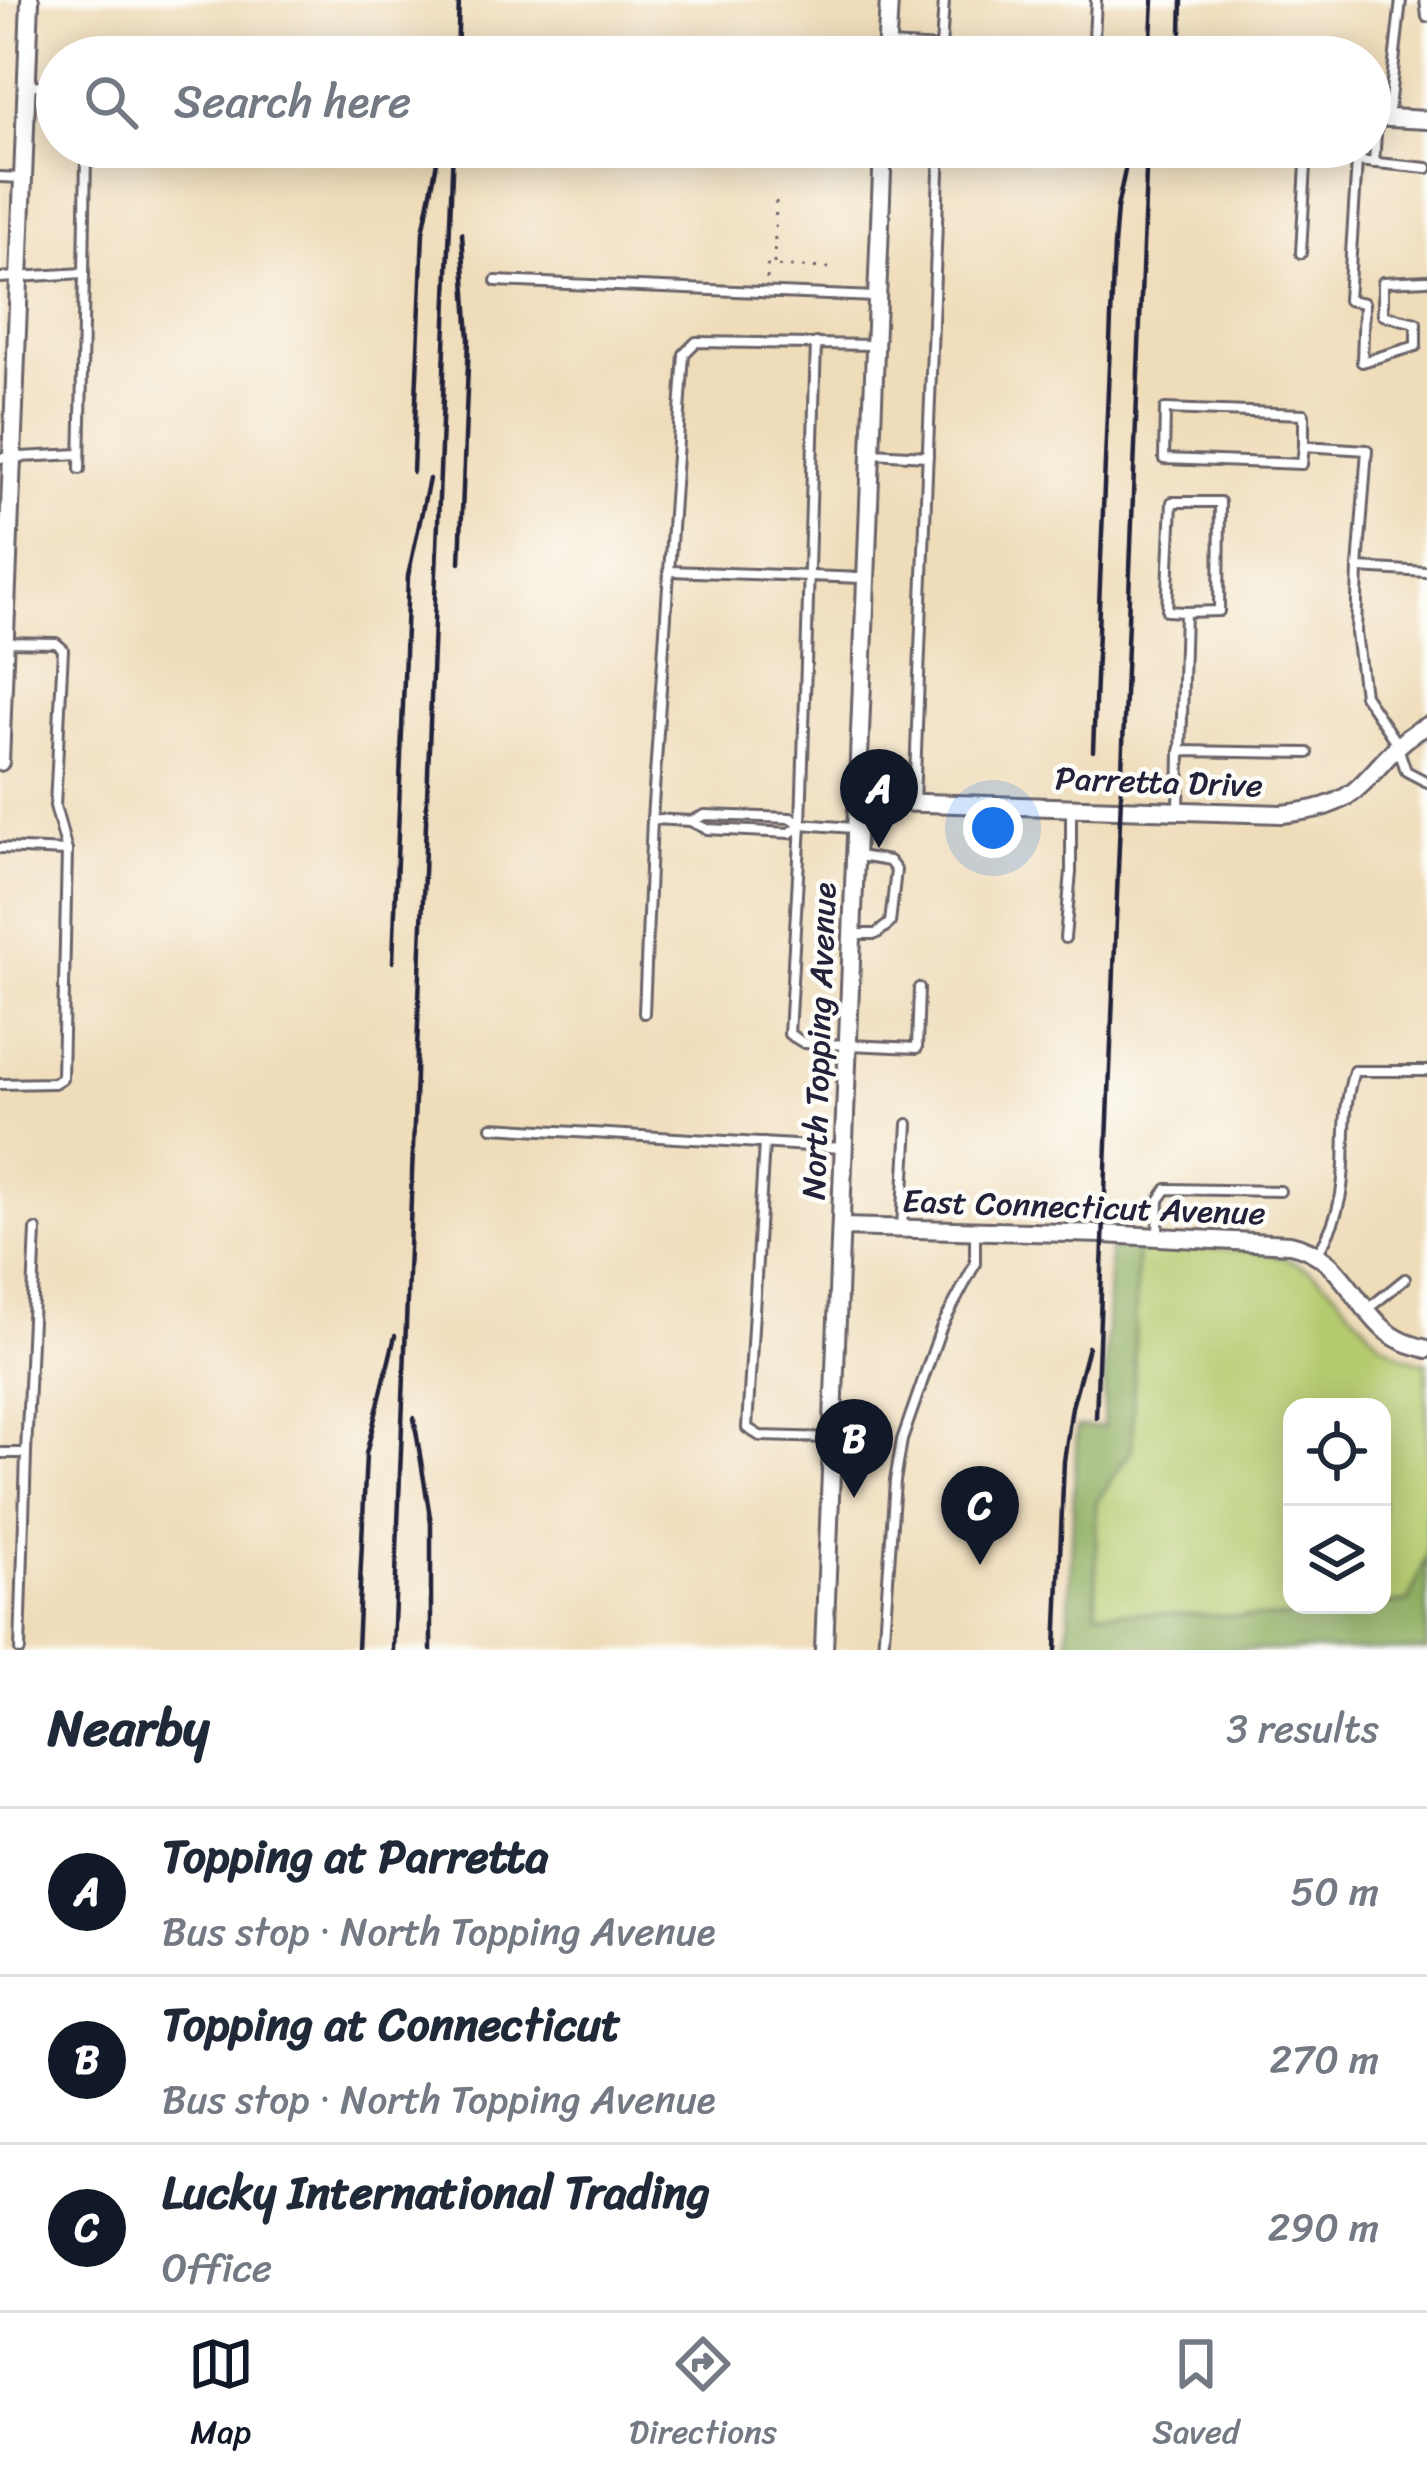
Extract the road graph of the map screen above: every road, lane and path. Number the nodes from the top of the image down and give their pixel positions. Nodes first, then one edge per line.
1 (30, 0) edge
2 (889, 0) edge
3 (944, 0) edge
4 (1096, 0) edge
5 (1401, 0) edge
6 (1425, 0) edge
7 (1427, 17) edge
8 (888, 36) edge
9 (942, 36) edge
10 (1094, 36) edge
11 (1391, 51) edge
12 (27, 85) junction
13 (36, 85) edge
14 (1391, 119) edge
15 (1427, 120) edge
16 (1391, 165) edge
17 (86, 168) edge
18 (882, 168) edge
19 (939, 168) edge
20 (1306, 168) edge
21 (1357, 168) edge
22 (1427, 168) edge
23 (0, 177) edge
24 (23, 178) junction
25 (776, 201) dead end
26 (1301, 253) dead end
27 (774, 266) junction
28 (830, 268) dead end
29 (84, 274) junction
30 (10, 278) edge
31 (1427, 280) edge
32 (496, 281) dead end
33 (766, 292) junction
34 (877, 297) junction
35 (816, 343) junction
36 (875, 346) junction
37 (1304, 446) junction
38 (871, 453) junction
39 (80, 454) junction
40 (928, 456) junction
41 (6, 458) edge
42 (80, 469) dead end
43 (1358, 568) junction
44 (4, 570) edge
45 (669, 572) junction
46 (1427, 572) edge
47 (806, 574) junction
48 (866, 578) junction
49 (1185, 612) junction
50 (5, 642) junction
51 (1427, 726) edge
52 (1397, 744) junction
53 (1180, 751) junction
54 (1308, 753) dead end
55 (0, 761) edge
56 (1427, 782) edge
57 (857, 801) junction
58 (914, 803) junction
59 (1071, 809) junction
60 (1179, 812) junction
61 (652, 819) junction
62 (691, 821) junction
63 (801, 824) junction
64 (856, 828) junction
65 (0, 848) edge
66 (67, 851) junction
67 (855, 855) junction
68 (853, 934) junction
69 (1065, 938) dead end
70 (919, 988) dead end
71 (644, 1013) dead end
72 (849, 1044) junction
73 (1427, 1071) edge
74 (0, 1084) edge
75 (908, 1124) dead end
76 (493, 1126) dead end
77 (764, 1143) junction
78 (844, 1148) junction
79 (1280, 1191) dead end
80 (841, 1227) junction
81 (902, 1228) junction
82 (36, 1230) dead end
83 (975, 1230) junction
84 (1157, 1236) junction
85 (1317, 1254) junction
86 (1405, 1279) dead end
87 (1368, 1309) junction
88 (1427, 1349) edge
89 (832, 1438) junction
90 (0, 1453) edge
91 (26, 1453) junction
92 (20, 1650) edge
93 (824, 1650) edge
94 (883, 1650) edge

1 - 12 street
2 - 8 street
3 - 9 lane
4 - 10 lane
5 - 11 lane
6 - 7 lane
12 - 13 lane
12 - 24 street
14 - 15 street
16 - 22 lane
17 - 29 lane
18 - 34 street, North Topping Avenue
19 - 40 lane
20 - 26 lane
21 - 31 lane
23 - 24 lane
24 - 30 street
25 - 27 path
27 - 28 path
27 - 33 path
29 - 30 lane
29 - 39 lane
30 - 41 street
32 - 33 lane
33 - 34 lane
34 - 36 street, North Topping Avenue
35 - 36 lane
35 - 45 lane
35 - 47 lane
36 - 38 street, North Topping Avenue
37 - 37 lane
37 - 43 lane
38 - 40 lane
38 - 48 street, North Topping Avenue
39 - 41 lane
39 - 42 lane
40 - 58 lane
41 - 44 street
43 - 46 lane
43 - 52 lane
44 - 50 street
45 - 47 lane
45 - 61 lane
47 - 48 lane
47 - 63 lane
48 - 57 street, North Topping Avenue
49 - 49 lane
49 - 53 lane
50 - 55 street
50 - 66 lane
51 - 52 street, Parretta Drive
52 - 56 lane
52 - 60 street, Parretta Drive
53 - 54 lane
53 - 60 lane
57 - 58 street, Parretta Drive
57 - 64 street, North Topping Avenue
58 - 59 street, Parretta Drive
59 - 60 street, Parretta Drive
59 - 69 lane
61 - 62 lane
61 - 71 lane
62 - 63 lane
62 - 63 lane
63 - 64 lane
63 - 72 lane
64 - 67 street, North Topping Avenue
65 - 66 lane
66 - 74 lane
67 - 68 street, North Topping Avenue
67 - 68 lane
68 - 72 street, North Topping Avenue
70 - 72 lane
72 - 78 street, North Topping Avenue
73 - 85 lane
75 - 81 lane
76 - 77 lane
77 - 78 lane
77 - 89 lane
78 - 80 street, North Topping Avenue
79 - 84 lane
80 - 81 street, East Connecticut Avenue
80 - 89 street, North Topping Avenue
81 - 83 street, East Connecticut Avenue
82 - 91 lane
83 - 84 street, East Connecticut Avenue
83 - 94 lane
84 - 85 street, East Connecticut Avenue
85 - 87 street
86 - 87 lane
87 - 88 street
89 - 93 street, North Topping Avenue
90 - 91 lane
91 - 92 lane

